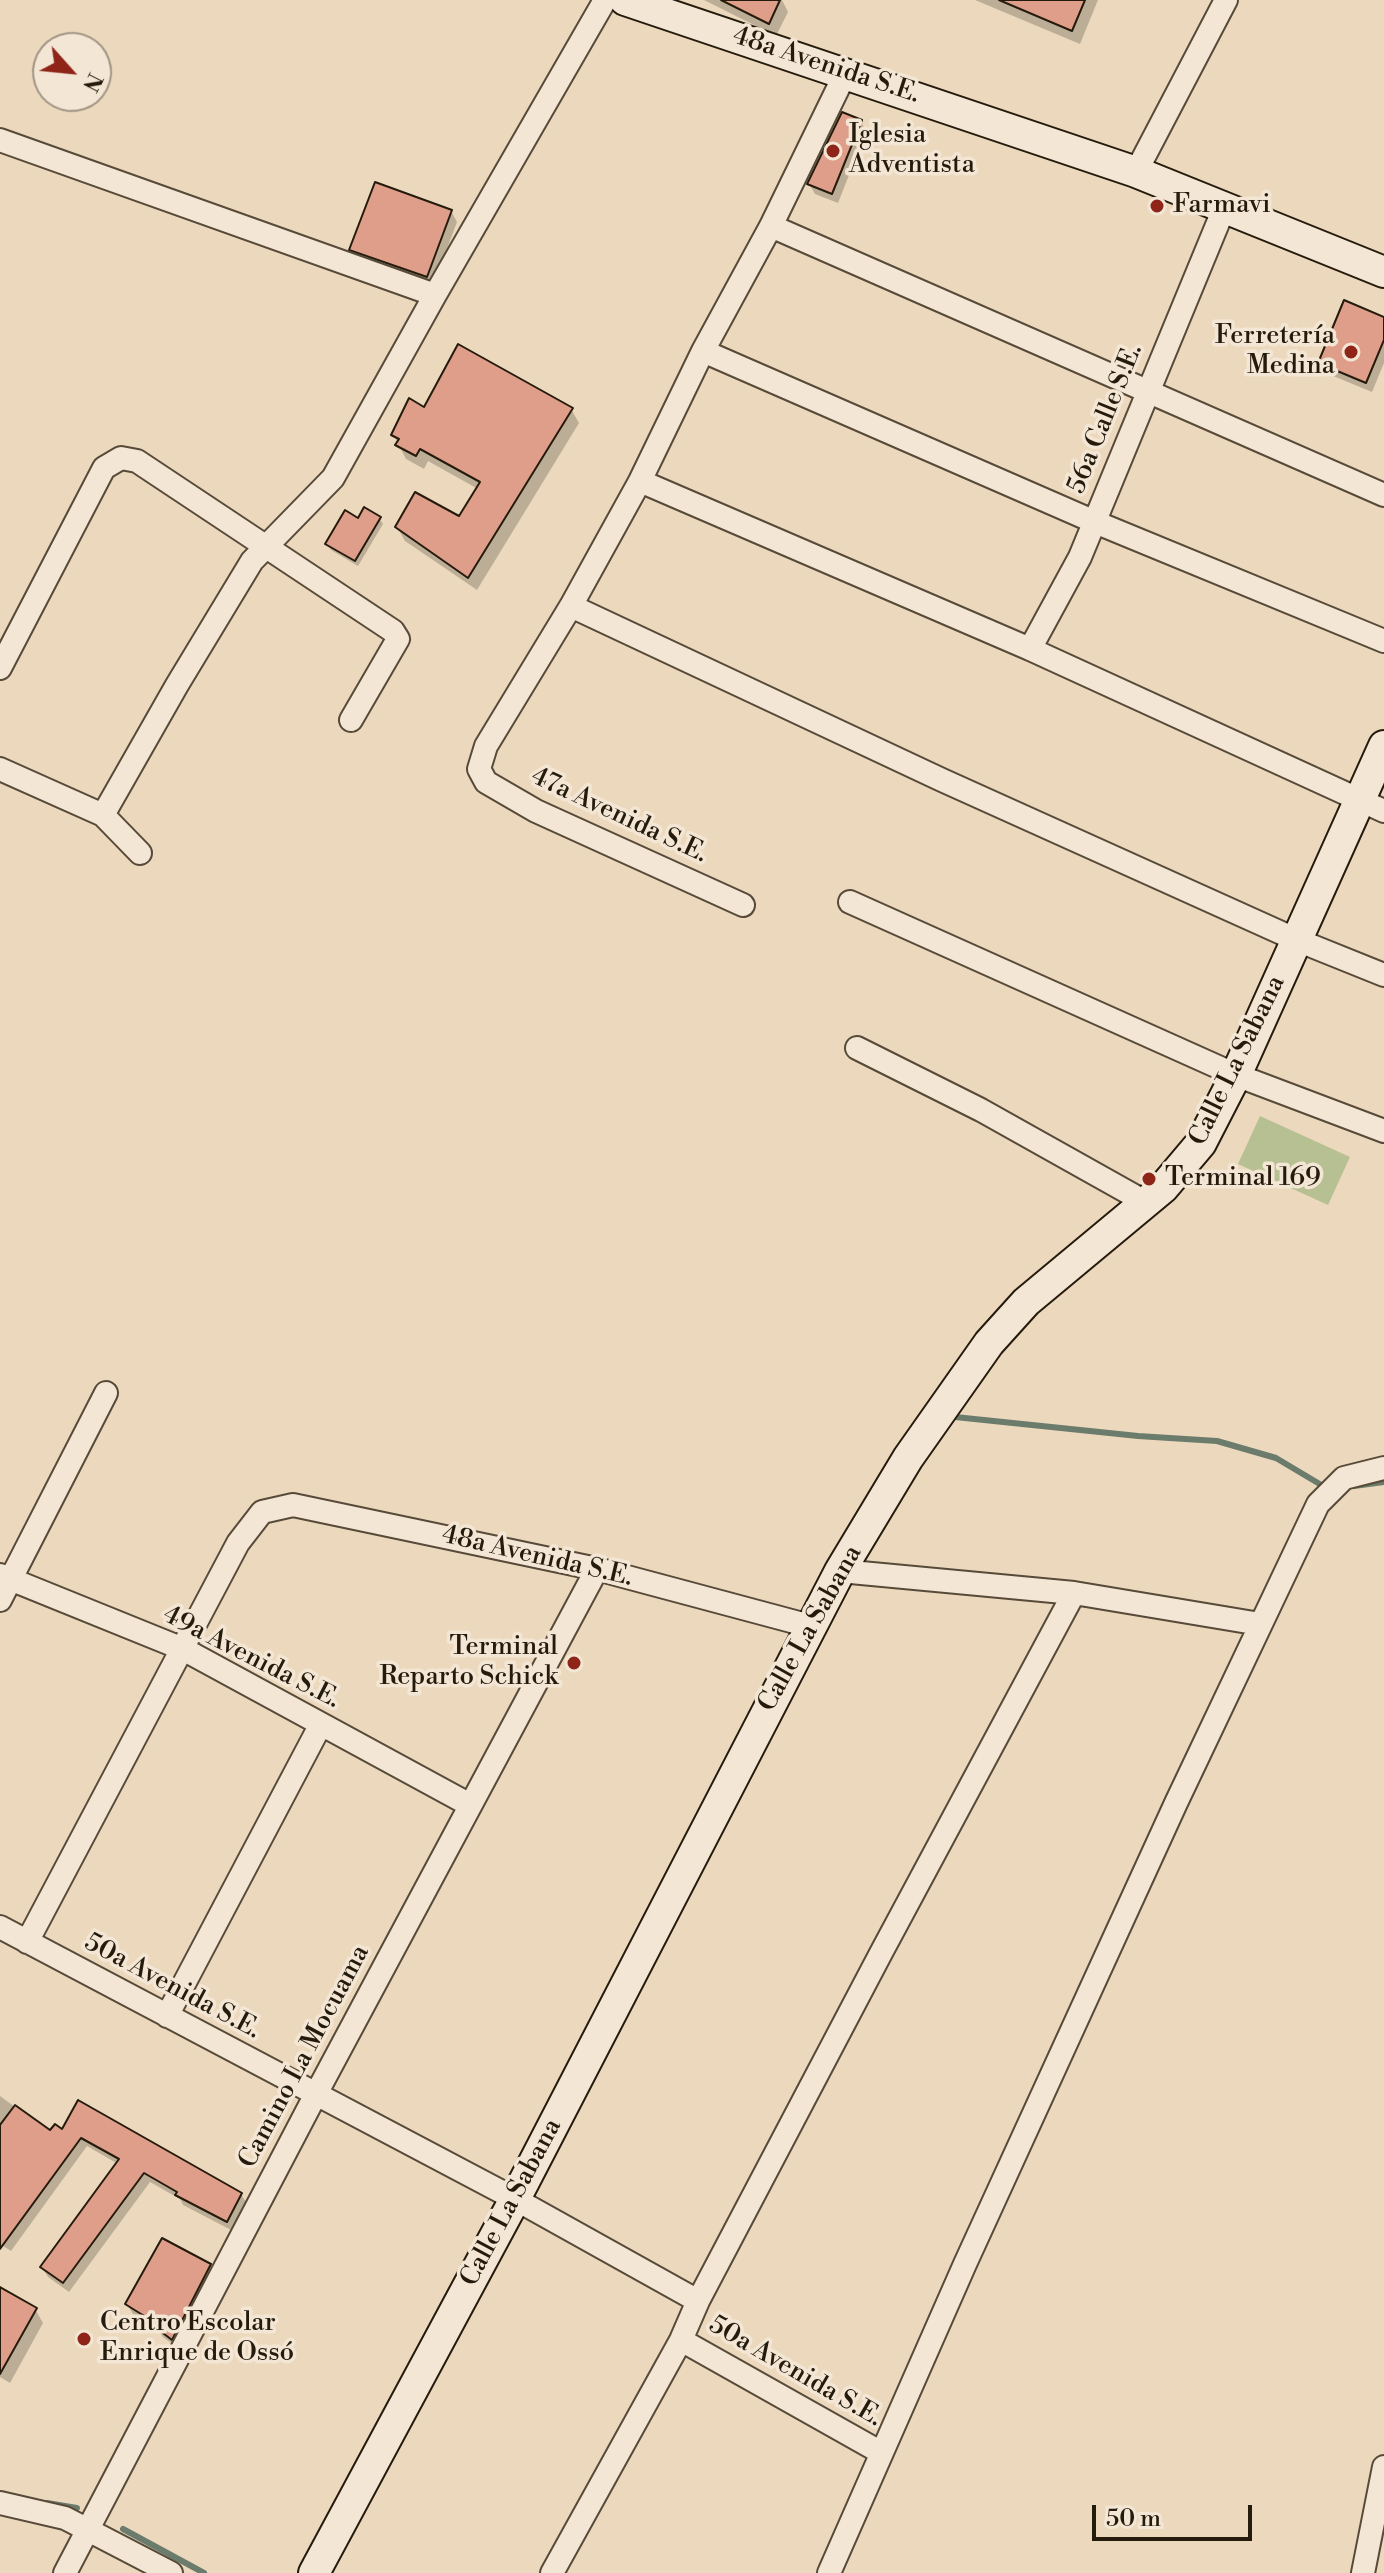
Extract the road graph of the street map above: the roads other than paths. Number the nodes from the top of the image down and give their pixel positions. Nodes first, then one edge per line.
1 (605, 0) edge
2 (625, 0) edge
3 (1226, 0) edge
4 (846, 72) junction
5 (0, 140) edge
6 (1136, 172) junction
7 (1225, 206) junction
8 (771, 226) junction
9 (1384, 272) edge
10 (435, 295) junction
11 (703, 351) junction
12 (1146, 392) junction
13 (640, 481) junction
14 (1384, 495) edge
15 (1095, 522) junction
16 (266, 545) junction
17 (571, 606) junction
18 (1384, 641) edge
19 (1030, 649) junction
20 (0, 668) edge
21 (351, 720) dead end
22 (1384, 746) edge
23 (0, 769) edge
24 (1372, 807) edge
25 (103, 815) junction
26 (140, 853) dead end
27 (850, 902) dead end
28 (743, 905) dead end
29 (1297, 940) junction
30 (1384, 975) edge
31 (857, 1048) dead end
32 (1236, 1075) junction
33 (1384, 1131) edge
34 (1147, 1203) junction
35 (106, 1393) dead end
36 (1384, 1468) edge
37 (597, 1569) junction
38 (840, 1571) junction
39 (3, 1585) edge
40 (1074, 1593) junction
41 (1260, 1624) junction
42 (810, 1626) junction
43 (183, 1649) junction
44 (321, 1724) junction
45 (470, 1805) junction
46 (0, 1927) edge
47 (27, 1942) junction
48 (167, 2016) junction
49 (316, 2094) junction
50 (515, 2199) junction
51 (698, 2301) junction
52 (681, 2340) junction
53 (880, 2452) junction
54 (1384, 2467) edge
55 (0, 2503) edge
56 (89, 2529) junction
57 (65, 2573) edge
58 (171, 2573) edge
59 (314, 2573) edge
60 (552, 2573) edge
61 (829, 2573) edge
62 (1363, 2573) edge

1 - 10 street
2 - 4 street, 48a Avenida S.E.
3 - 6 street
4 - 6 street, 48a Avenida S.E.
4 - 8 street
5 - 10 street
6 - 7 street, 48a Avenida S.E.
7 - 9 street, 48a Avenida S.E.
7 - 12 street, 56a Calle S.E.
8 - 11 street
8 - 12 street
10 - 16 street
11 - 13 street
11 - 15 street
12 - 14 street
12 - 15 street, 56a Calle S.E.
13 - 17 street
13 - 19 street
15 - 18 street
15 - 19 street, 56a Calle S.E.
16 - 20 street
16 - 21 street
16 - 25 street
17 - 28 street, 47a Avenida S.E.
17 - 29 street
19 - 24 street
22 - 24 street, Calle La Sabana
23 - 25 street
24 - 29 street, Calle La Sabana
25 - 26 street
27 - 32 street
29 - 30 street
29 - 32 street, Calle La Sabana
31 - 34 street
32 - 33 street
32 - 34 street, Calle La Sabana
34 - 38 street, Calle La Sabana
35 - 39 street
36 - 41 street
37 - 42 street, 48a Avenida S.E.
37 - 43 street, 48a Avenida S.E.
37 - 45 street, Camino La Mocuama
38 - 40 street
38 - 42 street, Calle La Sabana
39 - 43 street, 49a Avenida S.E.
40 - 41 street
40 - 51 street
41 - 53 street
42 - 50 street, Calle La Sabana
43 - 44 street, 49a Avenida S.E.
43 - 47 street
44 - 45 street, 49a Avenida S.E.
44 - 48 street
45 - 49 street, Camino La Mocuama
46 - 47 street, 50a Avenida S.E.
47 - 48 street, 50a Avenida S.E.
48 - 49 street, 50a Avenida S.E.
49 - 50 street, 50a Avenida S.E.
49 - 56 street, Camino La Mocuama
50 - 51 street, 50a Avenida S.E.
50 - 59 street, Calle La Sabana
51 - 52 street
52 - 53 street, 50a Avenida S.E.
52 - 60 street
53 - 61 street
54 - 62 street
55 - 56 street
56 - 57 street, Camino La Mocuama
56 - 58 street

